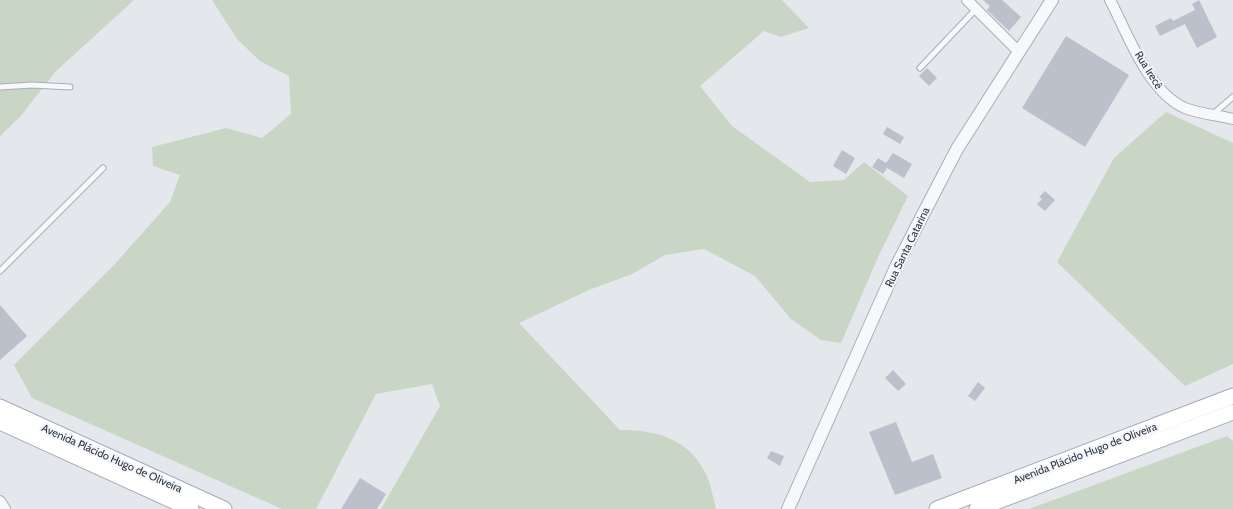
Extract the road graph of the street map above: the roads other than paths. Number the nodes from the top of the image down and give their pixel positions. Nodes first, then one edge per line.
1 (967, 0) edge
2 (1052, 0) edge
3 (1110, 0) edge
4 (976, 9) junction
5 (1018, 52) junction
6 (920, 68) dead end
7 (0, 87) edge
8 (70, 87) dead end
9 (1233, 97) edge
10 (1213, 114) junction
11 (1233, 119) edge
12 (104, 168) dead end
13 (0, 271) edge
14 (1233, 396) edge
15 (0, 407) edge
16 (1233, 412) edge
17 (0, 422) edge
18 (0, 501) edge
19 (5, 509) edge
20 (191, 509) edge
21 (224, 509) edge
22 (788, 509) edge
23 (937, 509) edge
24 (977, 509) edge

1 - 4 street
2 - 5 street, Rua Santa Catarina
3 - 10 street, Rua Irecê
4 - 5 street
4 - 6 lane
5 - 22 street, Rua Santa Catarina
7 - 8 lane
9 - 10 lane
10 - 11 street, Rua Irecê
12 - 13 lane
14 - 23 main road, Avenida Plácido Hugo de Oliveira
15 - 21 main road, Avenida Plácido Hugo de Oliveira
16 - 24 main road, Avenida Plácido Hugo de Oliveira
17 - 20 main road, Avenida Plácido Hugo de Oliveira
18 - 19 street

